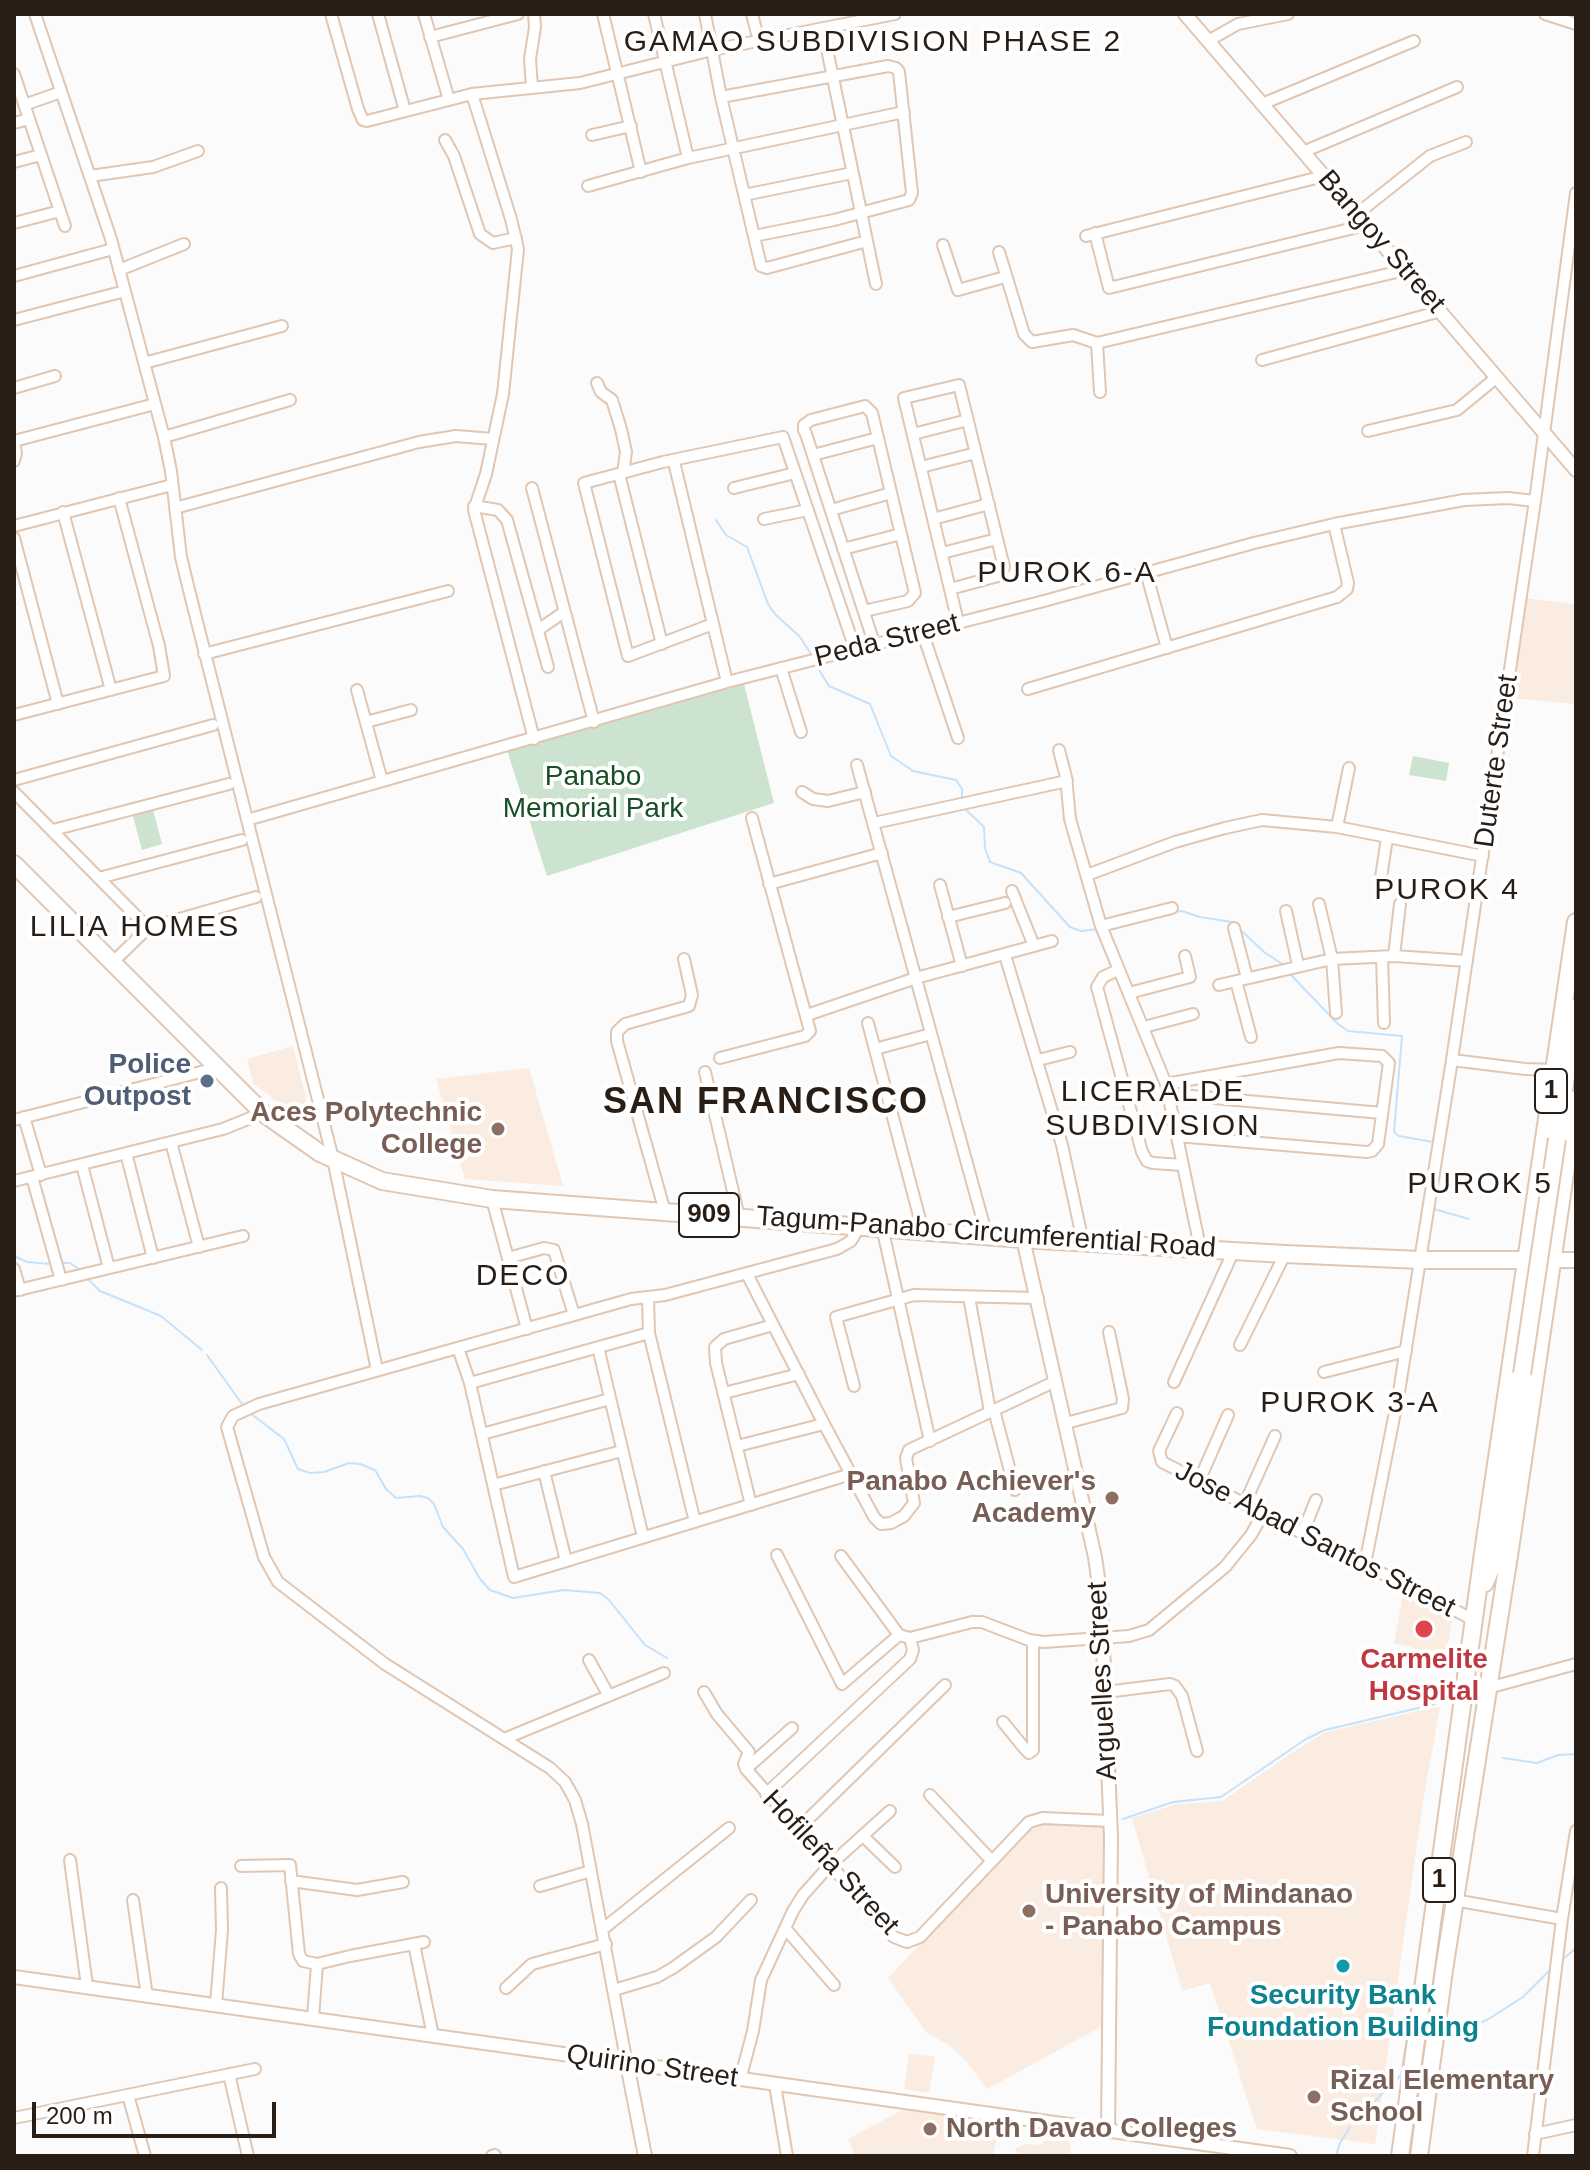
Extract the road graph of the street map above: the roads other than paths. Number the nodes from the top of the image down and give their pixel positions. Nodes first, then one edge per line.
1 (35, 14) edge
2 (331, 14) edge
3 (378, 14) edge
4 (424, 14) edge
5 (518, 14) edge
6 (534, 14) edge
7 (603, 14) edge
8 (654, 14) edge
9 (705, 14) edge
10 (752, 14) edge
11 (895, 14) edge
12 (1185, 14) edge
13 (1288, 14) edge
14 (1545, 14) edge
15 (1576, 24) edge
16 (823, 30) junction
17 (430, 37) junction
18 (759, 41) junction
19 (1208, 41) junction
20 (1414, 41) dead end
21 (712, 50) junction
22 (665, 63) junction
23 (618, 75) junction
24 (831, 77) junction
25 (15, 81) edge
26 (532, 87) junction
27 (1457, 87) dead end
28 (60, 90) junction
29 (472, 94) junction
30 (721, 97) junction
31 (449, 100) junction
32 (23, 102) junction
33 (1262, 104) junction
34 (405, 111) junction
35 (904, 112) junction
36 (29, 119) junction
37 (14, 123) edge
38 (842, 124) junction
39 (631, 126) junction
40 (592, 135) dead end
41 (445, 140) dead end
42 (1466, 142) dead end
43 (733, 148) junction
44 (198, 151) dead end
45 (1303, 152) junction
46 (41, 155) junction
47 (688, 158) junction
48 (14, 162) edge
49 (641, 172) junction
50 (852, 173) junction
51 (90, 176) junction
52 (1324, 176) junction
53 (588, 186) dead end
54 (1576, 193) edge
55 (744, 195) junction
56 (60, 211) junction
57 (860, 214) junction
58 (1357, 214) junction
59 (15, 220) edge
60 (1366, 225) junction
61 (65, 226) dead end
62 (754, 236) junction
63 (516, 238) junction
64 (1573, 239) edge
65 (867, 241) junction
66 (184, 244) dead end
67 (943, 245) dead end
68 (113, 249) junction
69 (999, 252) dead end
70 (119, 270) junction
71 (1405, 270) junction
72 (14, 276) edge
73 (1005, 277) junction
74 (876, 284) dead end
75 (125, 291) junction
76 (1441, 311) junction
77 (14, 320) edge
78 (282, 326) dead end
79 (1097, 343) junction
80 (1262, 360) dead end
81 (144, 363) junction
82 (55, 376) dead end
83 (1497, 377) junction
84 (597, 383) dead end
85 (14, 388) edge
86 (1100, 392) dead end
87 (290, 400) dead end
88 (155, 404) junction
89 (968, 420) junction
90 (1368, 431) dead end
91 (1544, 433) junction
92 (913, 434) junction
93 (164, 437) junction
94 (878, 438) junction
95 (493, 439) junction
96 (14, 442) edge
97 (976, 453) junction
98 (813, 455) junction
99 (14, 461) edge
100 (674, 462) junction
101 (921, 467) junction
102 (1576, 470) edge
103 (621, 473) junction
104 (795, 473) junction
105 (172, 485) junction
106 (532, 488) dead end
107 (734, 488) dead end
108 (891, 493) junction
109 (119, 498) junction
110 (1535, 501) junction
111 (989, 504) junction
112 (474, 506) junction
113 (175, 508) junction
114 (808, 510) junction
115 (831, 510) junction
116 (63, 512) junction
117 (764, 519) dead end
118 (933, 519) junction
119 (1334, 524) junction
120 (14, 526) edge
121 (901, 534) junction
122 (14, 538) edge
123 (997, 539) junction
124 (843, 549) junction
125 (942, 553) junction
126 (1146, 572) junction
127 (950, 589) junction
128 (448, 591) dead end
129 (864, 611) junction
130 (564, 612) junction
131 (958, 622) junction
132 (713, 624) junction
133 (538, 630) junction
134 (922, 631) junction
135 (874, 643) junction
136 (662, 644) junction
137 (1167, 648) junction
138 (855, 649) junction
139 (204, 654) junction
140 (548, 667) dead end
141 (781, 668) junction
142 (727, 682) junction
143 (1028, 689) dead end
144 (111, 690) junction
145 (357, 690) dead end
146 (58, 704) junction
147 (411, 710) dead end
148 (14, 715) edge
149 (366, 722) junction
150 (594, 722) junction
151 (213, 725) dead end
152 (801, 732) dead end
153 (958, 738) dead end
154 (534, 739) junction
155 (1059, 750) dead end
156 (857, 765) dead end
157 (1349, 768) dead end
158 (14, 780) edge
159 (382, 781) junction
160 (1067, 781) junction
161 (229, 784) dead end
162 (14, 792) edge
163 (802, 792) dead end
164 (865, 792) junction
165 (752, 818) dead end
166 (247, 820) junction
167 (874, 823) junction
168 (1337, 827) junction
169 (53, 830) junction
170 (1387, 838) junction
171 (242, 840) dead end
172 (882, 853) junction
173 (1483, 856) junction
174 (14, 864) edge
175 (1087, 875) junction
176 (99, 878) junction
177 (769, 884) junction
178 (1380, 884) dead end
179 (940, 885) dead end
180 (1012, 891) dead end
181 (256, 897) dead end
182 (1005, 903) dead end
183 (1319, 904) dead end
184 (1400, 904) dead end
185 (1172, 908) dead end
186 (1286, 911) dead end
187 (948, 917) junction
188 (1576, 922) edge
189 (1101, 926) junction
190 (148, 928) junction
191 (1234, 928) dead end
192 (1052, 941) dead end
193 (1034, 946) junction
194 (1005, 955) junction
195 (1185, 956) dead end
196 (1388, 957) junction
197 (684, 959) dead end
198 (1332, 959) junction
199 (1467, 961) junction
200 (112, 963) junction
201 (1298, 965) junction
202 (962, 966) junction
203 (1118, 970) junction
204 (916, 978) junction
205 (1242, 979) junction
206 (1219, 985) dead end
207 (1129, 993) junction
208 (1576, 1007) edge
209 (1336, 1013) dead end
210 (1193, 1014) dead end
211 (807, 1015) junction
212 (868, 1023) dead end
213 (1384, 1023) dead end
214 (1144, 1027) junction
215 (931, 1034) junction
216 (1251, 1037) dead end
217 (875, 1049) junction
218 (1070, 1052) dead end
219 (720, 1058) dead end
220 (1038, 1060) junction
221 (1452, 1060) junction
222 (216, 1068) junction
223 (1554, 1070) junction
224 (705, 1072) dead end
225 (1168, 1089) junction
226 (1576, 1099) edge
227 (263, 1113) junction
228 (1382, 1113) junction
229 (19, 1118) edge
230 (1177, 1136) junction
231 (171, 1142) junction
232 (126, 1153) junction
233 (333, 1159) junction
234 (82, 1165) junction
235 (1182, 1165) junction
236 (36, 1176) junction
237 (14, 1181) edge
238 (492, 1199) junction
239 (665, 1212) junction
240 (739, 1217) junction
241 (860, 1226) junction
242 (882, 1227) junction
243 (923, 1231) junction
244 (243, 1236) dead end
245 (987, 1236) junction
246 (1023, 1239) junction
247 (1083, 1242) junction
248 (199, 1247) junction
249 (1200, 1247) junction
250 (1234, 1250) junction
251 (1285, 1254) junction
252 (153, 1258) junction
253 (508, 1258) junction
254 (1420, 1260) junction
255 (1526, 1260) junction
256 (1553, 1260) junction
257 (1576, 1260) edge
258 (109, 1268) junction
259 (14, 1269) edge
260 (747, 1274) junction
261 (61, 1280) junction
262 (17, 1290) edge
263 (648, 1297) junction
264 (969, 1297) junction
265 (1038, 1298) junction
266 (897, 1299) junction
267 (574, 1315) junction
268 (773, 1325) junction
269 (527, 1329) junction
270 (1109, 1332) dead end
271 (649, 1333) junction
272 (1240, 1345) dead end
273 (598, 1347) junction
274 (458, 1348) junction
275 (1406, 1351) junction
276 (377, 1370) junction
277 (1324, 1372) dead end
278 (799, 1374) junction
279 (1056, 1381) junction
280 (1174, 1382) dead end
281 (470, 1383) junction
282 (854, 1386) dead end
283 (724, 1393) junction
284 (610, 1399) junction
285 (992, 1411) junction
286 (1177, 1413) dead end
287 (1228, 1415) dead end
288 (1066, 1423) junction
289 (824, 1424) junction
290 (482, 1434) junction
291 (1275, 1436) dead end
292 (930, 1441) junction
293 (737, 1446) junction
294 (622, 1451) junction
295 (544, 1471) junction
296 (851, 1474) junction
297 (1199, 1481) junction
298 (493, 1485) junction
299 (1015, 1490) dead end
300 (1316, 1500) dead end
301 (1245, 1503) junction
302 (751, 1505) junction
303 (1264, 1512) junction
304 (695, 1522) junction
305 (1303, 1532) junction
306 (643, 1537) junction
307 (777, 1555) dead end
308 (841, 1556) dead end
309 (1495, 1559) junction
310 (566, 1561) junction
311 (1365, 1564) junction
312 (1501, 1607) junction
313 (1476, 1612) junction
314 (899, 1635) junction
315 (910, 1638) junction
316 (1103, 1638) junction
317 (1033, 1641) junction
318 (589, 1660) dead end
319 (1576, 1664) edge
320 (664, 1673) dead end
321 (1466, 1684) junction
322 (945, 1685) dead end
323 (1488, 1688) junction
324 (704, 1692) dead end
325 (1106, 1692) junction
326 (609, 1696) junction
327 (1003, 1722) dead end
328 (792, 1728) dead end
329 (504, 1739) junction
330 (1197, 1751) dead end
331 (746, 1769) junction
332 (766, 1794) junction
333 (930, 1795) dead end
334 (890, 1811) dead end
335 (1110, 1821) junction
336 (729, 1828) dead end
337 (797, 1830) junction
338 (1576, 1831) edge
339 (864, 1837) junction
340 (70, 1860) dead end
341 (991, 1860) junction
342 (830, 1865) junction
343 (241, 1866) dead end
344 (895, 1867) dead end
345 (591, 1871) junction
346 (291, 1881) junction
347 (403, 1882) dead end
348 (540, 1886) dead end
349 (221, 1888) dead end
350 (1437, 1897) junction
351 (133, 1900) dead end
352 (751, 1900) dead end
353 (1455, 1901) junction
354 (1562, 1919) junction
355 (785, 1928) junction
356 (603, 1929) junction
357 (606, 1944) junction
358 (317, 1964) junction
359 (14, 1977) edge
360 (834, 1985) dead end
361 (87, 1986) junction
362 (506, 1988) dead end
363 (614, 1990) junction
364 (147, 1996) junction
365 (216, 2005) junction
366 (313, 2019) junction
367 (433, 2036) junction
368 (627, 2064) junction
369 (255, 2069) dead end
370 (229, 2074) junction
371 (740, 2080) junction
372 (775, 2085) junction
373 (128, 2095) junction
374 (14, 2118) edge
375 (1576, 2125) edge
376 (1108, 2132) junction
377 (1535, 2134) junction
378 (145, 2156) edge
379 (248, 2156) edge
380 (645, 2156) edge
381 (787, 2156) edge
382 (1290, 2156) edge
383 (1400, 2156) edge
384 (1419, 2156) edge
385 (1533, 2156) edge

1 - 28 street
2 - 34 street
3 - 34 street
4 - 17 street
5 - 17 street
6 - 26 street
7 - 23 street
8 - 22 street
9 - 21 street
10 - 18 street
11 - 16 street
12 - 19 street, Bangoy Street
13 - 19 street
14 - 15 street
16 - 18 street
16 - 24 street
17 - 31 street
18 - 21 street
19 - 33 street, Bangoy Street
20 - 33 street
21 - 22 street
21 - 30 street
22 - 23 street
22 - 47 street
23 - 26 street
23 - 39 street
24 - 30 street
24 - 35 street
24 - 38 street
25 - 32 street
26 - 29 street
27 - 45 street
28 - 32 street
28 - 51 street
29 - 31 street
29 - 63 street
30 - 43 street
31 - 34 street
32 - 36 street
33 - 45 street, Bangoy Street
35 - 38 street
35 - 57 street
36 - 37 street
36 - 46 street
38 - 43 street
38 - 50 street
39 - 40 street
39 - 49 street
41 - 63 street
42 - 58 street
43 - 47 street
43 - 55 street
44 - 51 street
45 - 52 street, Bangoy Street
46 - 48 street
46 - 56 street
47 - 49 street
49 - 53 street
50 - 55 street
50 - 57 street
51 - 68 street
52 - 58 street, Bangoy Street
52 - 60 street
54 - 64 street, Duterte Street
55 - 62 street
56 - 59 street
56 - 61 street
57 - 62 street
57 - 65 street
58 - 60 street, Bangoy Street
60 - 71 street, Bangoy Street
62 - 65 street
63 - 95 street
64 - 91 street, Duterte Street
65 - 74 street
66 - 70 street
67 - 73 street
68 - 70 street
68 - 72 street
69 - 73 street
70 - 75 street
71 - 76 street, Bangoy Street
71 - 79 street
73 - 79 street
75 - 77 street
75 - 81 street
76 - 80 street
76 - 83 street, Bangoy Street
78 - 81 street
79 - 86 street
81 - 88 street
82 - 85 street
83 - 90 street
83 - 91 street, Bangoy Street
84 - 103 street
87 - 93 street
88 - 93 street
88 - 96 street
89 - 92 street
89 - 92 street
89 - 97 street
91 - 102 street, Bangoy Street
91 - 110 street, Duterte Street
92 - 101 street
93 - 105 street
94 - 98 street
94 - 98 street
94 - 108 street
95 - 112 street
95 - 113 street
96 - 99 street
97 - 101 street
97 - 111 street
98 - 115 street
100 - 103 street
100 - 104 street
100 - 132 street
101 - 118 street
103 - 136 street
103 - 136 street
104 - 107 street
104 - 114 street
105 - 109 street
105 - 113 street
106 - 130 street
108 - 115 street
108 - 121 street
109 - 116 street
109 - 144 street
110 - 119 street, Peda Street
110 - 173 street, Duterte Street
111 - 118 street
111 - 123 street
112 - 133 street
112 - 154 street
113 - 139 street
114 - 117 street
114 - 138 street
115 - 124 street
116 - 120 street
116 - 144 street
118 - 125 street
119 - 126 street, Peda Street
119 - 137 street
121 - 124 street
121 - 129 street
122 - 146 street
123 - 125 street
123 - 127 street
124 - 129 street
125 - 127 street
126 - 131 street, Peda Street
126 - 137 street
127 - 131 street
128 - 139 street
129 - 135 street
130 - 133 street
130 - 150 street
131 - 134 street, Peda Street
132 - 136 street
132 - 142 street
133 - 140 street
134 - 135 street, Peda Street
134 - 153 street
135 - 138 street, Peda Street
137 - 143 street
138 - 141 street, Peda Street
139 - 166 street
141 - 142 street, Peda Street
141 - 152 street
142 - 150 street, Peda Street
144 - 146 street
145 - 149 street
146 - 148 street
147 - 149 street
149 - 159 street
150 - 154 street, Peda Street
151 - 158 street
154 - 159 street, Peda Street
155 - 160 street
156 - 164 street
157 - 168 street
159 - 166 street, Peda Street
160 - 167 street
160 - 175 street
161 - 169 street
162 - 169 street
163 - 164 street
164 - 167 street
165 - 177 street
166 - 233 street
167 - 172 street
168 - 170 street
168 - 175 street
169 - 176 street
170 - 173 street
170 - 178 street
171 - 176 street
172 - 177 street
172 - 204 street
173 - 199 street, Duterte Street
174 - 200 main road, Tagum-Panabo Circumferential Road / 909
175 - 189 street
176 - 190 street
177 - 211 street
179 - 187 street
180 - 193 street
181 - 190 street
182 - 187 street
183 - 198 street
184 - 196 street
185 - 189 street
186 - 201 street
187 - 202 street
188 - 223 main road, 1
189 - 203 street
190 - 200 street
191 - 205 street
192 - 193 street
193 - 194 street
194 - 202 street
194 - 220 street
195 - 207 street
196 - 198 street
196 - 199 street
196 - 213 street
197 - 239 street
198 - 201 street
198 - 209 street
199 - 221 street, Duterte Street
200 - 222 main road, Tagum-Panabo Circumferential Road / 909
201 - 205 street
202 - 204 street
203 - 207 street
203 - 235 street
204 - 211 street
204 - 215 street
205 - 206 street
205 - 216 street
207 - 214 street
208 - 309 main road, 1, bridge
210 - 214 street
211 - 219 street
212 - 217 street
214 - 225 street
215 - 217 street
215 - 245 street
217 - 243 street
218 - 220 street
220 - 247 street
221 - 223 street
221 - 254 street, Duterte Street
222 - 227 main road, Tagum-Panabo Circumferential Road / 909
222 - 229 street
223 - 255 main road, 1
224 - 240 street
225 - 228 street
225 - 228 street
225 - 230 street
226 - 256 main road, 1
227 - 231 street
227 - 233 main road, Tagum-Panabo Circumferential Road / 909
228 - 230 street
229 - 236 street
230 - 235 street
231 - 232 street
231 - 248 street
232 - 234 street
232 - 252 street
233 - 238 main road, Tagum-Panabo Circumferential Road / 909
233 - 276 street
234 - 236 street
234 - 258 street
235 - 249 street
236 - 237 street
236 - 261 street
238 - 239 main road, Tagum-Panabo Circumferential Road / 909
238 - 253 street
239 - 240 main road, Tagum-Panabo Circumferential Road / 909
240 - 241 main road, Tagum-Panabo Circumferential Road / 909
241 - 242 main road, Tagum-Panabo Circumferential Road / 909
241 - 260 street
242 - 243 main road, Tagum-Panabo Circumferential Road / 909
242 - 266 street
243 - 245 main road, Tagum-Panabo Circumferential Road / 909
244 - 248 street
245 - 246 main road, Tagum-Panabo Circumferential Road / 909
246 - 247 main road, Tagum-Panabo Circumferential Road / 909
246 - 265 street, Arguelles Street
247 - 249 main road, Tagum-Panabo Circumferential Road / 909
248 - 252 street
249 - 250 main road, Tagum-Panabo Circumferential Road / 909
250 - 251 main road, Tagum-Panabo Circumferential Road / 909
250 - 280 street
251 - 254 main road, Tagum-Panabo Circumferential Road / 909
251 - 272 street
252 - 258 street
253 - 267 street
253 - 269 street
254 - 255 main road, Tagum-Panabo Circumferential Road / 909
254 - 275 street, Duterte Street
255 - 256 main road, Tagum-Panabo Circumferential Road / 909
255 - 313 main road, 1
256 - 257 main road
256 - 312 main road, 1
258 - 261 street
259 - 262 street
260 - 263 street
260 - 268 street
261 - 262 street
263 - 267 street
263 - 271 street
264 - 265 street
264 - 266 street
264 - 285 street
265 - 279 street, Arguelles Street
266 - 282 street
266 - 292 street
267 - 269 street
268 - 278 street
268 - 283 street
269 - 274 street
270 - 288 street
271 - 273 street
271 - 304 street
273 - 281 street
273 - 284 street
274 - 276 street
274 - 281 street
275 - 277 street
275 - 311 street, Duterte Street
276 - 329 street
278 - 283 street
278 - 289 street
279 - 285 street
279 - 288 street, Arguelles Street
281 - 290 street
283 - 293 street
284 - 290 street
284 - 294 street
285 - 292 street
285 - 299 street
286 - 297 street, Jose Abad Santos Street
287 - 297 street
288 - 316 street, Arguelles Street
289 - 293 street
289 - 296 street
290 - 298 street
291 - 301 street
292 - 296 street
293 - 302 street
294 - 295 street
294 - 306 street
295 - 298 street
295 - 310 street
296 - 302 street
297 - 301 street, Jose Abad Santos Street
298 - 310 street
300 - 305 street
301 - 303 street, Jose Abad Santos Street
302 - 304 street
303 - 305 street, Jose Abad Santos Street
303 - 316 street
304 - 306 street
305 - 311 street, Jose Abad Santos Street
306 - 310 street
307 - 314 street
308 - 314 street
309 - 312 main road, 1
309 - 313 main road, 1
311 - 313 street, Jose Abad Santos Street
312 - 323 main road, 1
313 - 321 main road, 1
314 - 315 street
315 - 317 street
315 - 332 street
316 - 317 street
316 - 325 street, Arguelles Street
317 - 327 street
318 - 326 street
319 - 323 street
320 - 326 street
321 - 323 street
321 - 350 main road, 1
322 - 337 street
323 - 353 main road, 1
324 - 331 street
325 - 330 street
325 - 335 street, Arguelles Street
326 - 329 street
328 - 331 street
329 - 345 street
331 - 332 street, Hofileña Street
332 - 337 street, Hofileña Street
333 - 341 street
334 - 339 street
335 - 341 street, Hofileña Street
335 - 376 street, Arguelles Street
336 - 356 street
337 - 342 street, Hofileña Street
338 - 354 street
339 - 342 street
339 - 344 street
340 - 361 street
341 - 342 street, Hofileña Street
342 - 355 street
343 - 346 street
345 - 348 street
345 - 356 street
346 - 347 street
346 - 358 street
349 - 365 street
350 - 353 street
350 - 383 main road, 1
351 - 364 street
352 - 363 street
353 - 354 street
353 - 384 main road, 1
354 - 377 street
355 - 360 street
355 - 371 street
356 - 357 street
357 - 362 street
357 - 363 street
358 - 366 street
358 - 367 street
359 - 361 street, Quirino Street
361 - 364 street, Quirino Street
363 - 368 street
364 - 365 street, Quirino Street
365 - 366 street, Quirino Street
366 - 367 street, Quirino Street
367 - 368 street, Quirino Street
368 - 371 street, Quirino Street
368 - 380 street
369 - 370 street
370 - 373 street
370 - 379 street
371 - 372 street, Quirino Street
372 - 376 street, Quirino Street
372 - 381 street
373 - 374 street
373 - 378 street
375 - 377 street
376 - 382 street, Quirino Street
377 - 385 street

